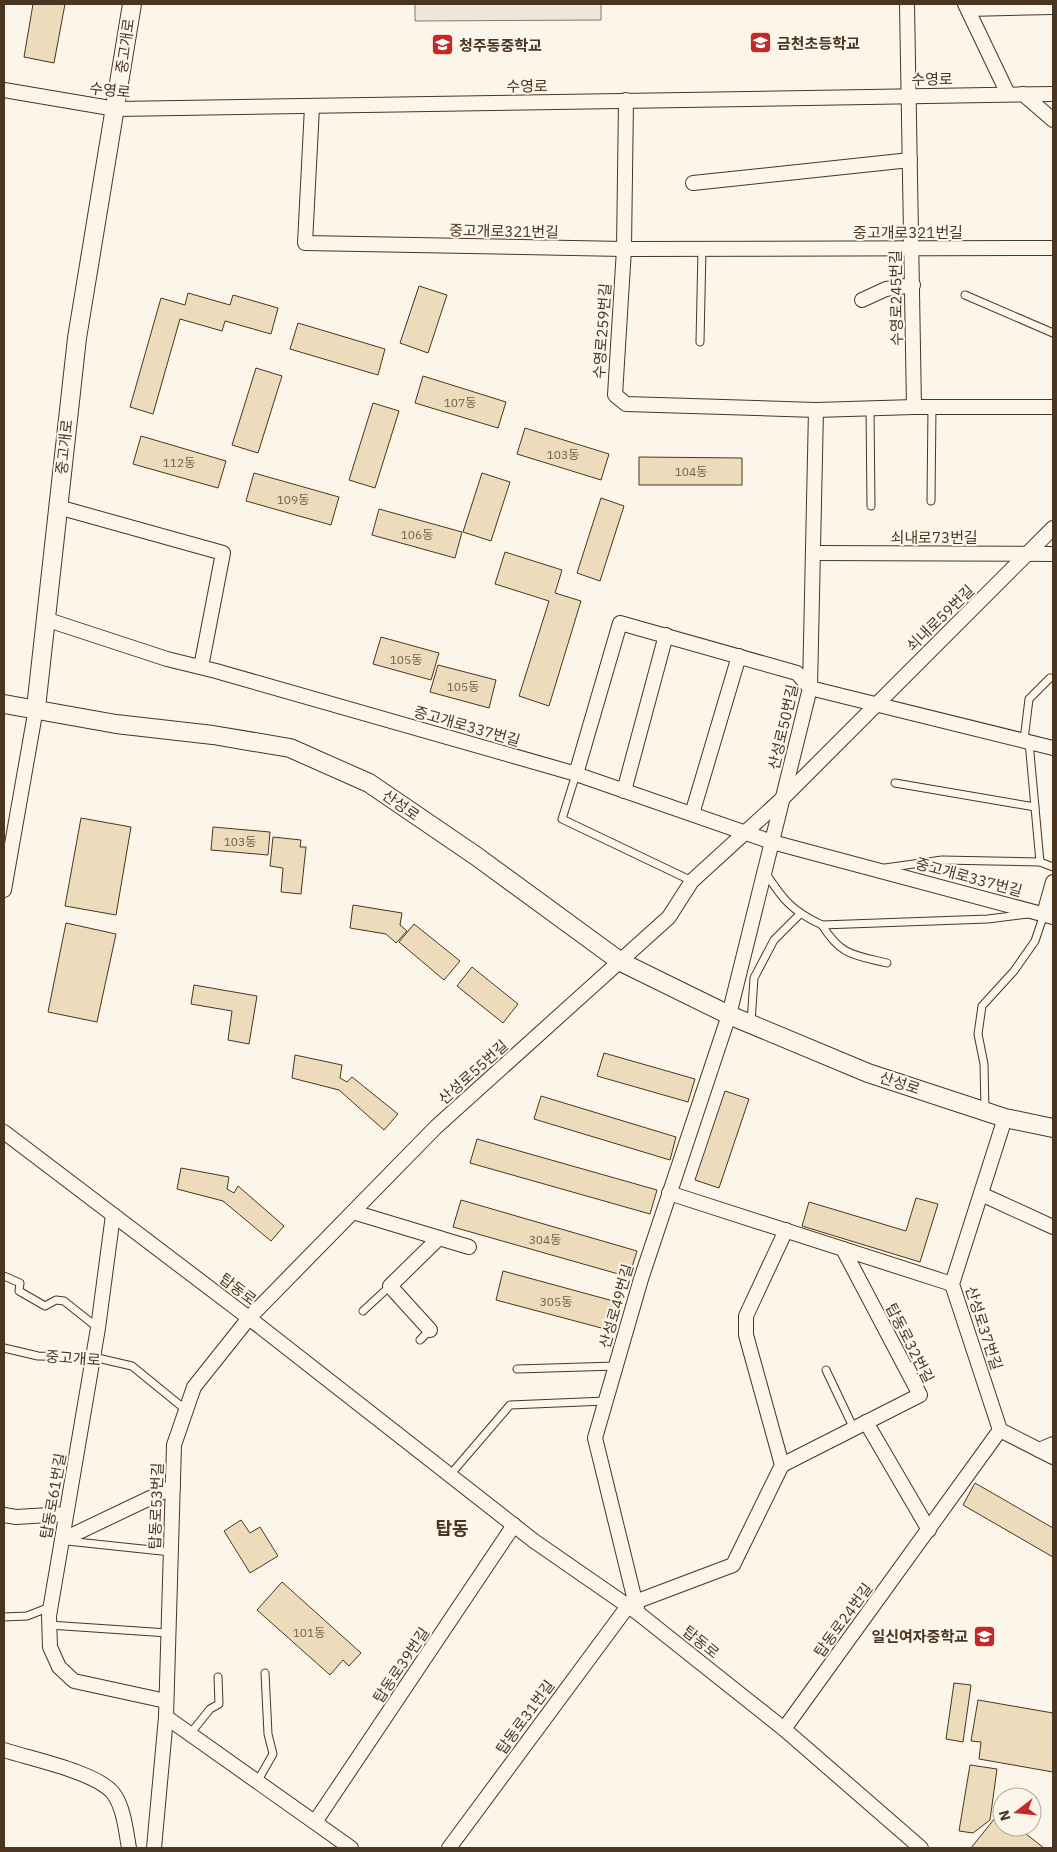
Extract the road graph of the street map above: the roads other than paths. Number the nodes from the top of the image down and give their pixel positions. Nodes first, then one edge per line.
1 (132, 4) edge
2 (907, 4) edge
3 (967, 6) edge
4 (1053, 7) edge
5 (4, 90) edge
6 (1008, 94) junction
7 (1023, 94) junction
8 (1053, 94) edge
9 (908, 96) junction
10 (626, 100) junction
11 (312, 107) junction
12 (116, 110) junction
13 (1053, 120) edge
14 (910, 160) junction
15 (693, 183) dead end
16 (912, 248) junction
17 (1053, 248) edge
18 (624, 249) junction
19 (702, 249) junction
20 (912, 285) junction
21 (965, 295) dead end
22 (862, 300) dead end
23 (1053, 333) edge
24 (700, 342) dead end
25 (932, 406) junction
26 (914, 407) junction
27 (1053, 407) edge
28 (870, 408) junction
29 (816, 410) junction
30 (931, 501) dead end
31 (871, 506) dead end
32 (58, 507) junction
33 (1053, 528) edge
34 (814, 553) junction
35 (1026, 554) junction
36 (1053, 554) edge
37 (45, 619) junction
38 (666, 635) junction
39 (739, 656) junction
40 (201, 667) junction
41 (1050, 678) dead end
42 (810, 688) junction
43 (4, 704) edge
44 (875, 704) junction
45 (36, 708) junction
46 (1026, 741) junction
47 (1053, 748) edge
48 (576, 774) junction
49 (895, 783) dead end
50 (624, 791) junction
51 (783, 798) junction
52 (1035, 807) junction
53 (692, 814) junction
54 (744, 832) junction
55 (772, 842) junction
56 (1040, 862) junction
57 (1053, 867) edge
58 (875, 869) junction
59 (765, 871) junction
60 (692, 881) junction
61 (1053, 882) edge
62 (4, 890) edge
63 (799, 914) junction
64 (1045, 915) edge
65 (822, 926) junction
66 (621, 962) junction
67 (887, 963) dead end
68 (729, 1015) junction
69 (751, 1024) junction
70 (985, 1111) junction
71 (1005, 1118) junction
72 (1053, 1128) edge
73 (4, 1132) edge
74 (670, 1193) junction
75 (980, 1194) junction
76 (353, 1212) junction
77 (113, 1215) junction
78 (1053, 1227) edge
79 (786, 1230) junction
80 (439, 1238) junction
81 (469, 1247) dead end
82 (843, 1249) junction
83 (4, 1276) edge
84 (952, 1284) junction
85 (390, 1286) junction
86 (362, 1311) dead end
87 (249, 1318) junction
88 (98, 1328) junction
89 (425, 1335) dead end
90 (4, 1348) edge
91 (93, 1357) junction
92 (616, 1366) junction
93 (517, 1369) dead end
94 (826, 1370) dead end
95 (606, 1401) junction
96 (186, 1411) junction
97 (860, 1425) junction
98 (1000, 1430) junction
99 (1053, 1444) edge
100 (1039, 1450) junction
101 (1053, 1457) edge
102 (782, 1465) junction
103 (450, 1475) junction
104 (173, 1487) junction
105 (66, 1514) junction
106 (4, 1515) edge
107 (514, 1525) junction
108 (928, 1530) junction
109 (62, 1540) junction
110 (171, 1552) junction
111 (50, 1607) junction
112 (634, 1607) junction
113 (4, 1617) edge
114 (49, 1625) junction
115 (168, 1633) junction
116 (265, 1673) dead end
117 (218, 1677) dead end
118 (166, 1701) junction
119 (166, 1717) junction
120 (784, 1729) junction
121 (190, 1734) junction
122 (4, 1750) edge
123 (257, 1782) junction
124 (315, 1822) junction
125 (130, 1848) edge
126 (154, 1848) edge
127 (351, 1848) edge
128 (449, 1848) edge
129 (921, 1848) edge

1 - 12 street, 중고개로
2 - 9 street, 수영로245번길
3 - 4 street
3 - 6 street
5 - 12 street, 수영로
6 - 7 street, 수영로
6 - 9 street, 수영로
7 - 8 street, 수영로
7 - 13 street
9 - 10 street, 수영로
9 - 14 street, 수영로245번길
10 - 11 street, 수영로
10 - 18 street, 수영로259번길
11 - 12 street, 수영로
11 - 18 street, 중고개로321번길
12 - 32 street, 중고개로
14 - 15 street
14 - 16 street, 수영로245번길
16 - 17 street, 중고개로321번길
16 - 19 street, 중고개로321번길
16 - 20 street, 수영로245번길
18 - 19 street, 중고개로321번길
18 - 29 street, 수영로259번길
19 - 24 lane
20 - 22 street
20 - 26 street, 수영로245번길
21 - 23 lane
25 - 26 street, 수영로259번길
25 - 27 street, 수영로259번길
25 - 30 lane
26 - 28 street, 수영로259번길
28 - 29 street, 수영로259번길
28 - 31 lane
29 - 34 street, 산성로50번길
32 - 37 street, 중고개로
32 - 40 street
33 - 35 street, 쇠내로59번길
34 - 35 street, 쇠내로73번길
34 - 42 street, 산성로50번길
35 - 36 street, 쇠내로73번길
35 - 44 street, 쇠내로59번길
37 - 40 street, 중고개로337번길
37 - 45 street, 중고개로
38 - 39 street
38 - 48 street
38 - 50 street
39 - 42 street
39 - 53 street
40 - 48 street, 중고개로337번길
41 - 46 lane
42 - 44 street
42 - 51 street, 산성로50번길
43 - 45 street, 산성로
44 - 46 street
44 - 51 street, 쇠내로59번길
45 - 62 street, 중고개로
45 - 66 street, 산성로
46 - 47 street
46 - 52 lane
48 - 50 street, 중고개로337번길
48 - 60 lane
49 - 52 lane
50 - 53 street, 중고개로337번길
51 - 54 street, 쇠내로59번길
51 - 55 street, 산성로50번길
52 - 56 lane
53 - 54 street, 중고개로337번길
54 - 55 street, 중고개로337번길
54 - 60 street, 쇠내로59번길
55 - 58 street, 중고개로337번길
55 - 59 street, 산성로50번길
56 - 57 lane, 중고개로337번길
56 - 58 lane, 중고개로337번길
58 - 64 street, 중고개로337번길
59 - 63 lane
59 - 68 street, 산성로50번길
60 - 66 street, 산성로55번길
61 - 64 street
63 - 65 lane
63 - 69 lane
64 - 65 lane
64 - 70 lane
65 - 67 lane
66 - 68 street, 산성로
66 - 76 street, 산성로55번길
68 - 69 street, 산성로
68 - 74 street, 산성로49번길
69 - 70 street, 산성로
70 - 71 street, 산성로
71 - 72 street, 산성로
71 - 75 street, 산성로37번길
73 - 77 street, 탑동로
74 - 79 street
74 - 92 street, 산성로49번길
75 - 78 street
75 - 84 street, 산성로37번길
76 - 80 street
76 - 87 street, 산성로55번길
77 - 87 street, 탑동로
77 - 88 street, 탑동로61번길
79 - 82 street
79 - 102 street
80 - 81 street
80 - 85 street
82 - 84 street
82 - 97 street, 탑동로32번길
83 - 88 lane
84 - 98 street, 산성로37번길
85 - 86 lane
85 - 89 street
87 - 96 street, 탑동로53번길
87 - 103 street, 탑동로
88 - 91 street, 탑동로61번길
90 - 91 lane, 중고개로
91 - 96 lane, 중고개로
91 - 105 street, 탑동로61번길
92 - 93 lane
92 - 95 street, 산성로49번길
94 - 97 lane
95 - 103 lane
95 - 112 street, 산성로49번길
96 - 104 street, 탑동로53번길
97 - 102 street, 탑동로32번길
97 - 108 street
98 - 100 street
98 - 108 street, 탑동로24번길
99 - 100 street
100 - 101 street
102 - 112 street
103 - 107 street, 탑동로
104 - 109 street
104 - 110 street, 탑동로53번길
105 - 106 street
105 - 109 street, 탑동로61번길
107 - 112 street, 탑동로
107 - 124 street, 탑동로39번길
108 - 120 street, 탑동로24번길
109 - 110 lane
109 - 111 street, 탑동로61번길
110 - 115 street, 탑동로53번길
111 - 113 lane
111 - 114 street, 탑동로61번길
112 - 120 street, 탑동로
112 - 128 street, 탑동로31번길
114 - 115 lane
114 - 118 street, 탑동로61번길
115 - 118 street, 탑동로53번길
116 - 123 lane
117 - 121 lane
118 - 119 street, 탑동로53번길
119 - 121 street
119 - 126 street, 탑동로53번길
120 - 129 street, 탑동로
121 - 123 street
122 - 125 street
123 - 124 street
124 - 127 street

